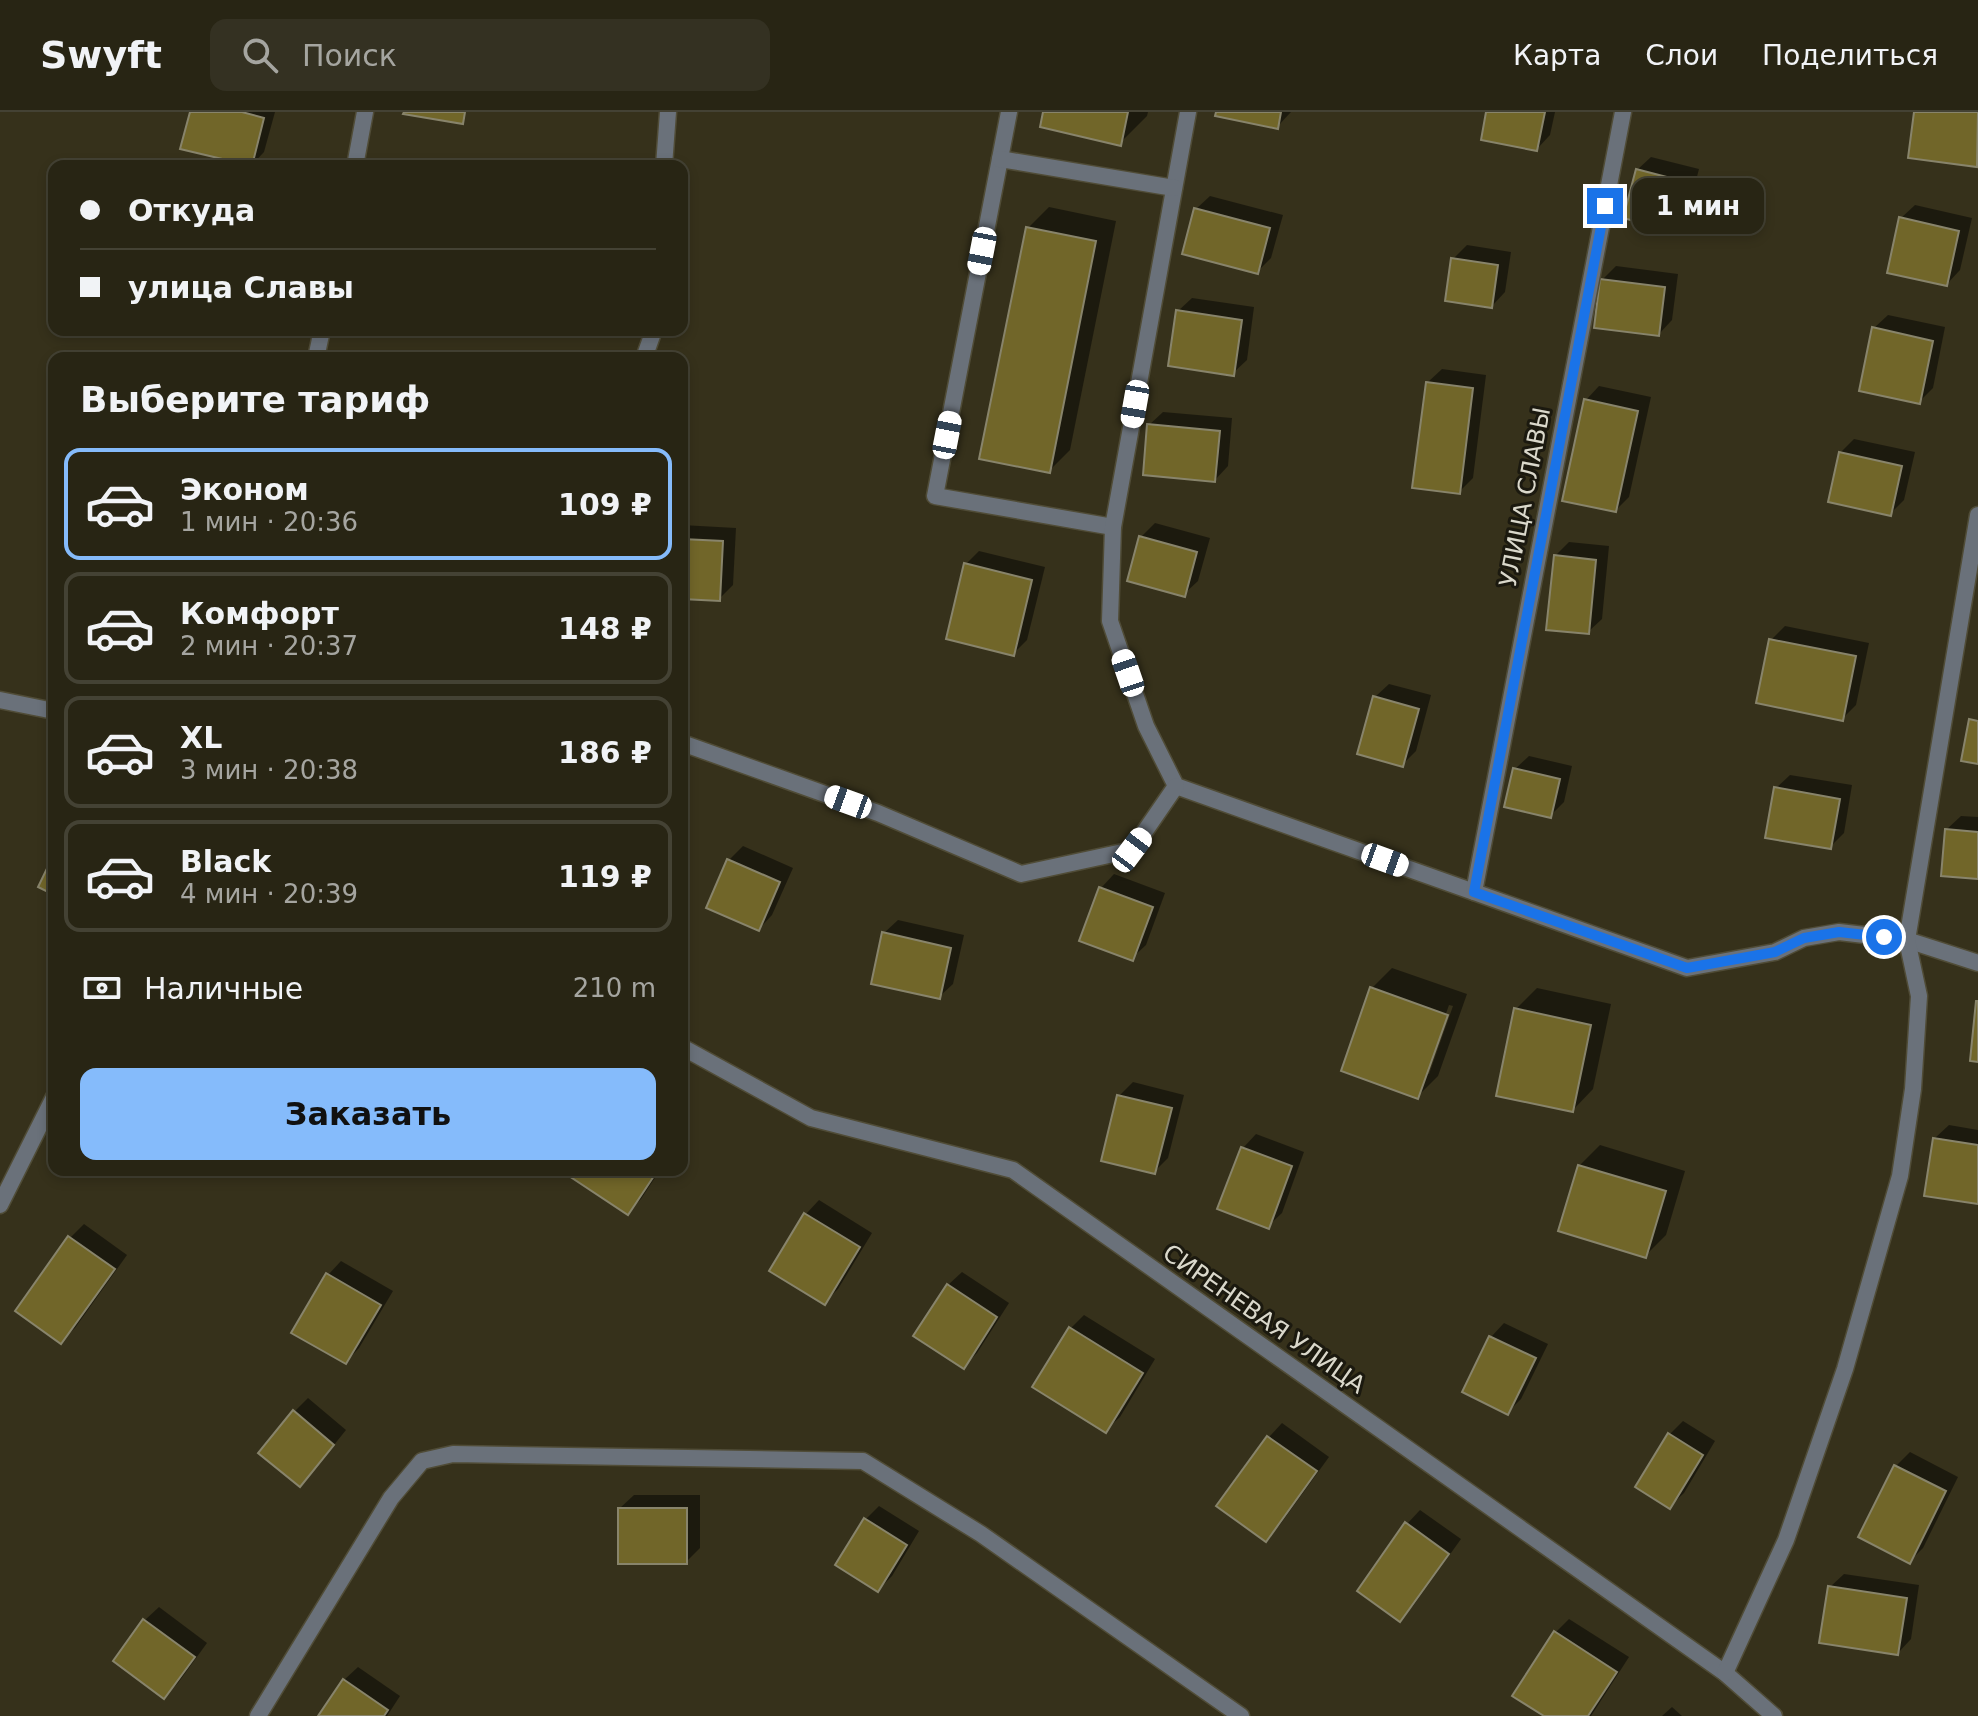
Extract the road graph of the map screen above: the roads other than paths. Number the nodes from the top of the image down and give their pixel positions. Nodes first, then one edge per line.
1 (365, 112) edge
2 (668, 112) edge
3 (1188, 112) edge
4 (1623, 112) edge
5 (1004, 116) edge
6 (1000, 159) junction
7 (356, 160) edge
8 (664, 160) edge
9 (1174, 188) junction
10 (1978, 515) edge
11 (1113, 527) junction
12 (0, 700) edge
13 (48, 710) edge
14 (688, 745) edge
15 (1176, 786) junction
16 (1474, 892) junction
17 (1907, 940) junction
18 (1978, 963) edge
19 (688, 1050) edge
20 (48, 1109) edge
21 (0, 1205) edge
22 (1725, 1673) junction
23 (258, 1716) edge
24 (1241, 1716) edge
25 (1774, 1716) edge

1 - 7 street
2 - 8 street
3 - 9 street
4 - 16 street, УЛИЦА СЛАВЫ
5 - 6 street
6 - 9 street
6 - 11 street
9 - 11 street
10 - 17 street
11 - 15 street
12 - 13 street
14 - 15 street
15 - 16 street
16 - 17 street
17 - 18 street
17 - 22 street
19 - 22 street, СИРЕНЕВАЯ УЛИЦА
20 - 21 street
22 - 25 street, СИРЕНЕВАЯ УЛИЦА
23 - 24 street

